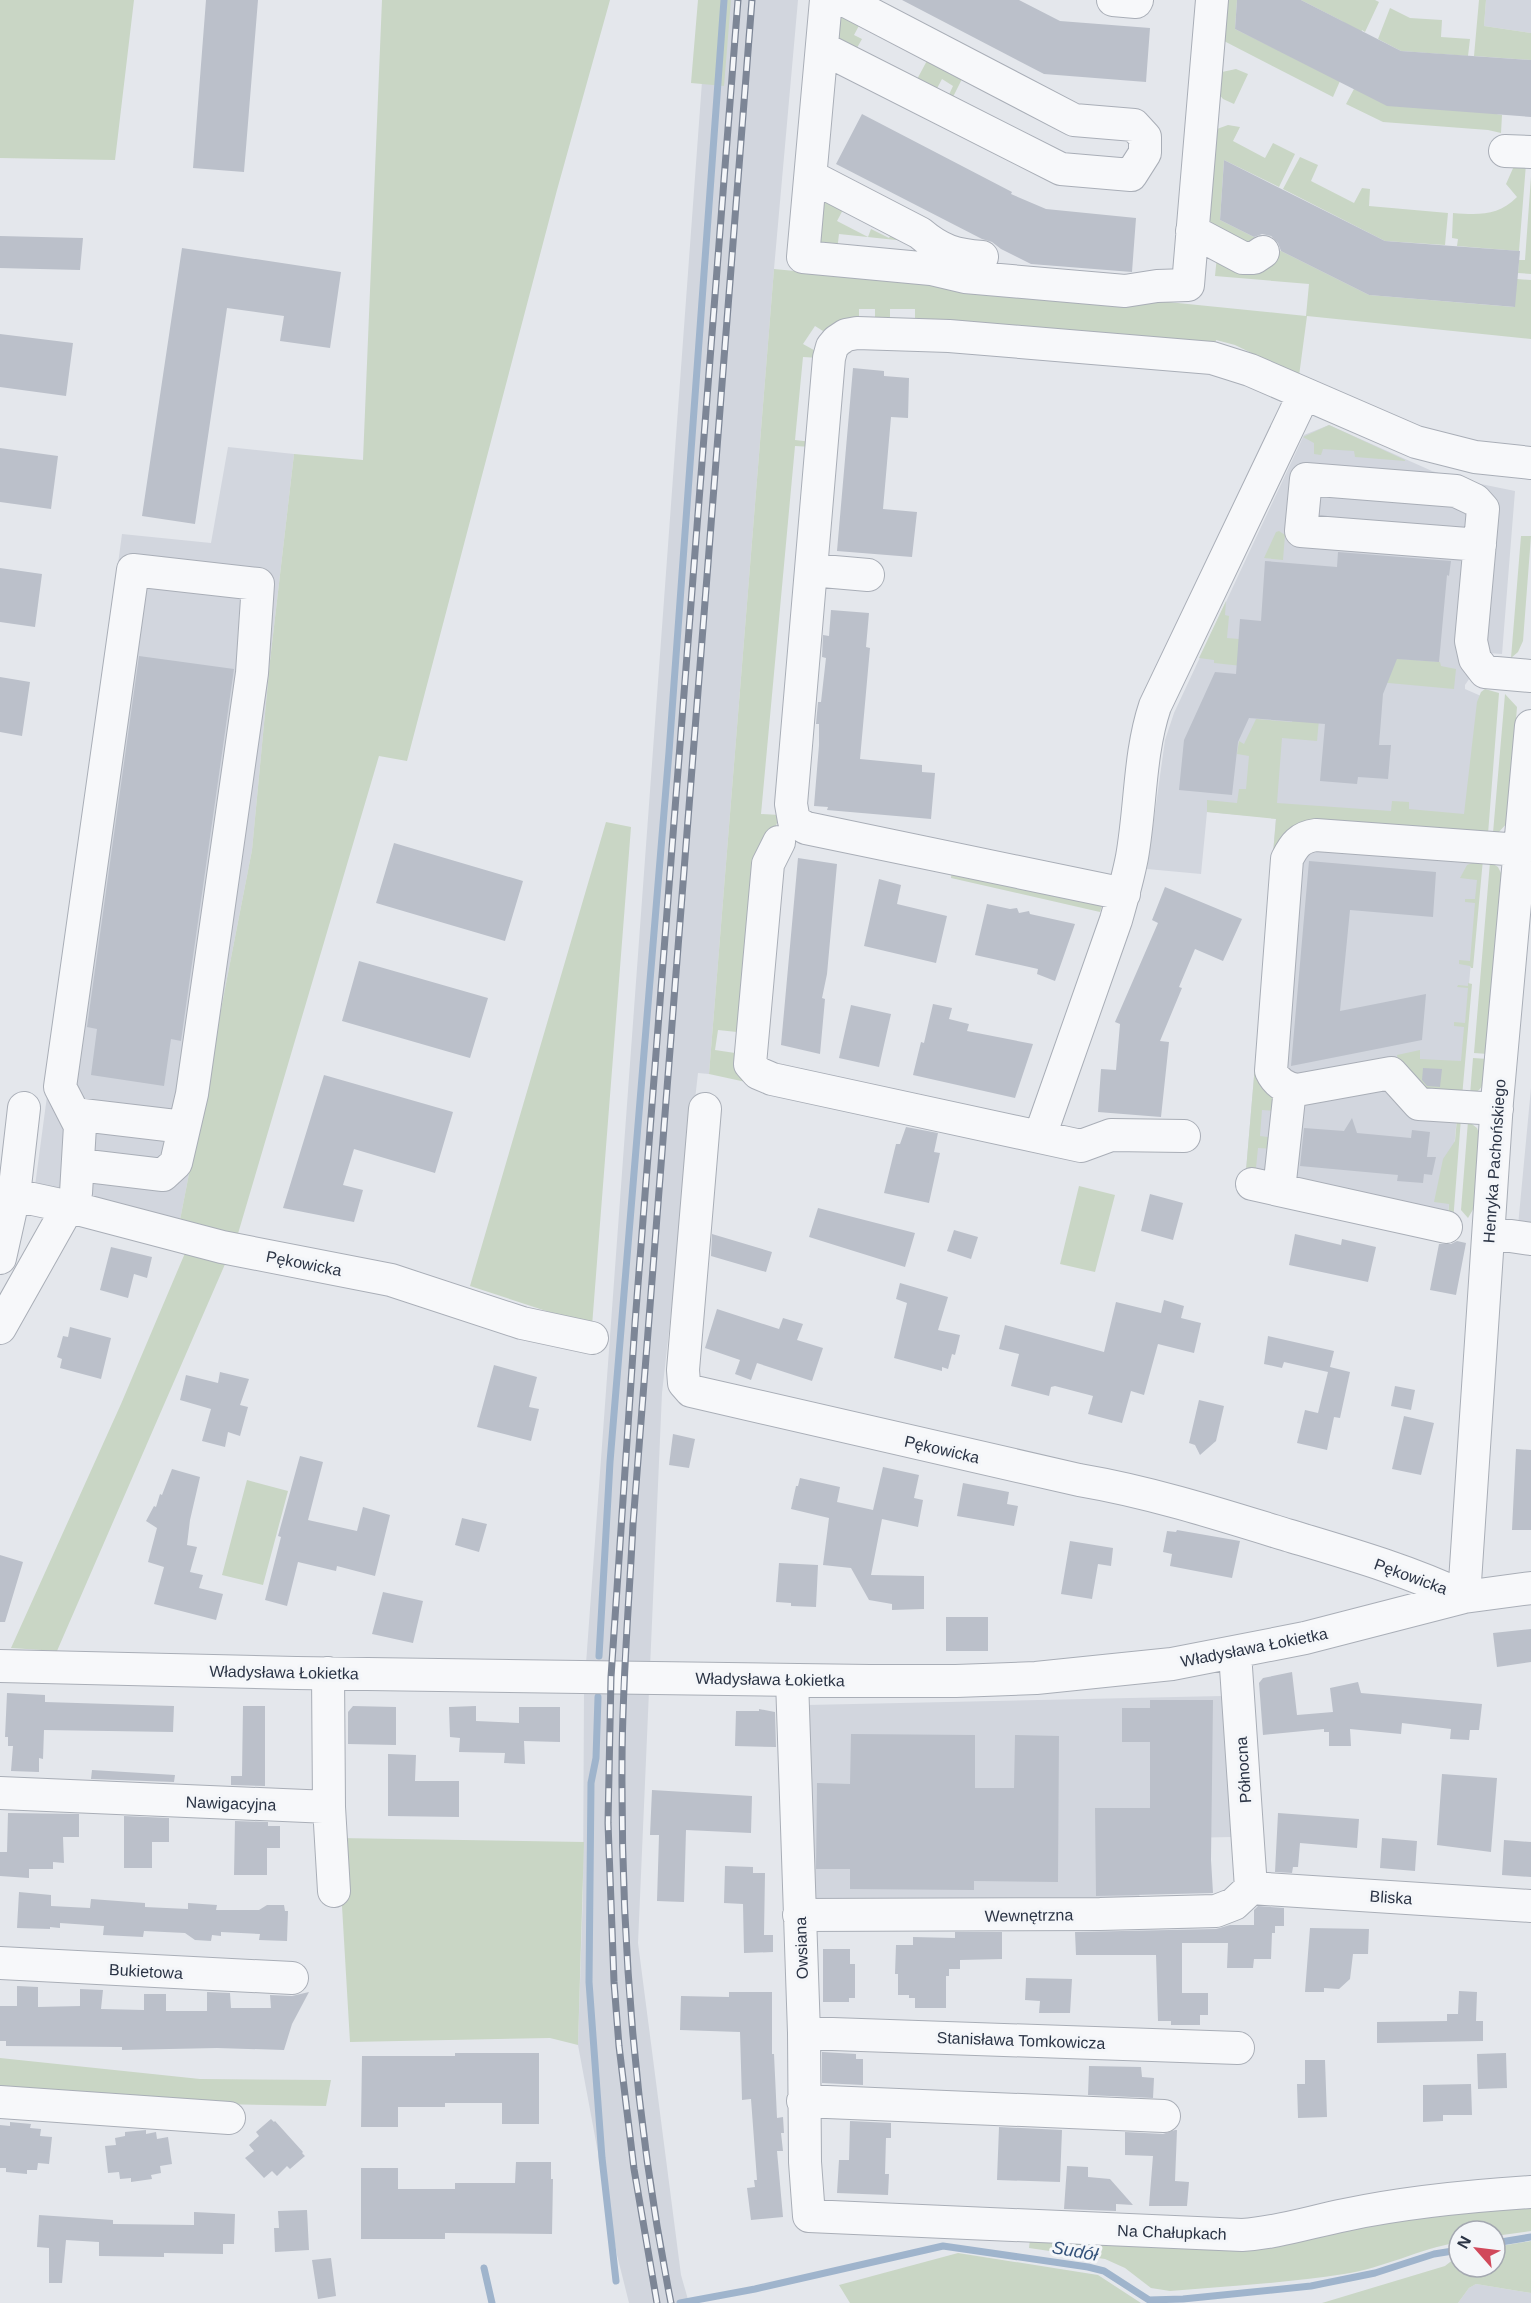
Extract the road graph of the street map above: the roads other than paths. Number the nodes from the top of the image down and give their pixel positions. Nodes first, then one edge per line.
1 (826, 0) edge
2 (844, 0) edge
3 (1113, 0) edge
4 (1137, 0) edge
5 (1212, 0) edge
6 (822, 48) junction
7 (812, 177) junction
8 (1192, 231) junction
9 (1263, 252) dead end
10 (1000, 259) dead end
11 (1304, 394) junction
12 (1531, 463) edge
13 (1257, 492) junction
14 (1303, 504) junction
15 (1480, 545) junction
16 (811, 570) junction
17 (868, 575) dead end
18 (1531, 676) edge
19 (1531, 727) edge
20 (1529, 774) edge
21 (779, 842) dead end
22 (1520, 850) junction
23 (1124, 894) junction
24 (1290, 1089) junction
25 (24, 1108) dead end
26 (705, 1109) dead end
27 (1497, 1109) junction
28 (74, 1114) junction
29 (184, 1127) junction
30 (1040, 1136) junction
31 (1184, 1136) dead end
32 (79, 1165) junction
33 (10, 1178) edge
34 (70, 1207) junction
35 (1446, 1227) dead end
36 (1490, 1233) junction
37 (1531, 1239) edge
38 (0, 1258) edge
39 (0, 1328) edge
40 (592, 1338) dead end
41 (1531, 1588) edge
42 (1464, 1597) junction
43 (1235, 1653) junction
44 (0, 1666) edge
45 (328, 1673) junction
46 (792, 1680) junction
47 (0, 1793) edge
48 (328, 1807) junction
49 (1251, 1888) junction
50 (334, 1891) dead end
51 (1531, 1906) edge
52 (799, 1915) junction
53 (0, 1963) edge
54 (292, 1978) dead end
55 (804, 2033) junction
56 (1238, 2048) dead end
57 (804, 2101) junction
58 (0, 2102) edge
59 (1164, 2116) dead end
60 (229, 2118) dead end
61 (1531, 2192) edge
62 (809, 2216) joint

1 - 6 street
2 - 6 street
3 - 4 street
5 - 8 street
6 - 7 street
7 - 8 street
7 - 10 street
8 - 9 street
11 - 12 street
11 - 13 street
11 - 16 street
13 - 14 street
13 - 23 street
14 - 15 street
14 - 15 street
15 - 18 street
16 - 17 street
16 - 23 street
19 - 20 street, Henryka Pachońskiego
20 - 22 street, Henryka Pachońskiego
21 - 30 street
22 - 24 street
22 - 27 street, Henryka Pachońskiego
23 - 30 street
24 - 27 street
24 - 35 street
25 - 33 street
26 - 42 street, Pękowicka
27 - 36 street, Henryka Pachońskiego
28 - 29 street
28 - 29 street
28 - 32 street
29 - 32 street
30 - 31 street
32 - 34 street
33 - 34 street, Pękowicka
33 - 38 street
34 - 39 street
34 - 40 street, Pękowicka
36 - 37 street
36 - 42 street, Henryka Pachońskiego
41 - 42 street, Władysława Łokietka
42 - 43 street, Władysława Łokietka
43 - 46 street, Władysława Łokietka
43 - 49 street, Północna
44 - 45 street, Władysława Łokietka
45 - 46 street, Władysława Łokietka
45 - 48 street
46 - 52 street, Owsiana
47 - 48 street, Nawigacyjna
48 - 50 street
49 - 51 street, Bliska
49 - 52 street, Wewnętrzna
52 - 55 street, Owsiana
53 - 54 street, Bukietowa
55 - 56 street, Stanisława Tomkowicza
55 - 57 street, Owsiana
57 - 59 street
57 - 62 street, Owsiana
58 - 60 street
61 - 62 street, Na Chałupkach

